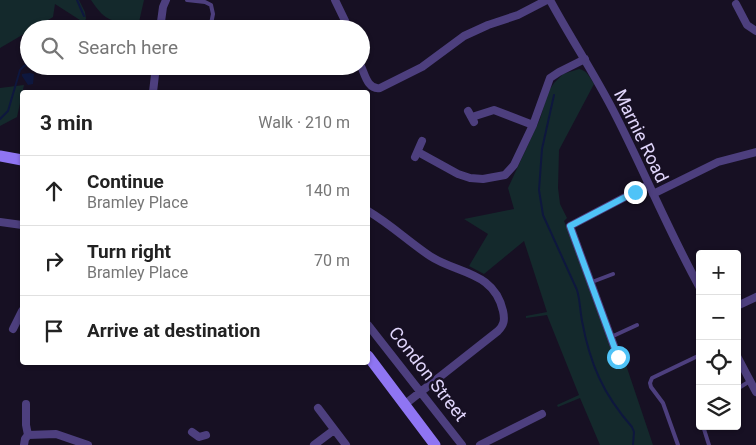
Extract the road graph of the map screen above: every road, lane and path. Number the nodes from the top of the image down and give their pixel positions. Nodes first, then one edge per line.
1 (166, 0) edge
2 (187, 0) edge
3 (335, 0) edge
4 (549, 0) edge
5 (736, 4) dead end
6 (161, 20) edge
7 (212, 20) edge
8 (344, 20) edge
9 (756, 31) edge
10 (585, 59) junction
11 (155, 75) edge
12 (364, 75) edge
13 (153, 90) edge
14 (370, 90) edge
15 (471, 117) dead end
16 (533, 125) junction
17 (422, 141) dead end
18 (756, 152) edge
19 (0, 156) edge
20 (19, 159) edge
21 (648, 185) junction
22 (653, 194) junction
23 (370, 212) edge
24 (0, 222) edge
25 (20, 224) edge
26 (613, 274) dead end
27 (696, 280) edge
28 (592, 282) junction
29 (756, 297) edge
30 (741, 304) edge
31 (20, 315) edge
32 (637, 325) dead end
33 (370, 328) edge
34 (13, 329) dead end
35 (611, 336) junction
36 (618, 357) dead end
37 (696, 357) edge
38 (370, 359) edge
39 (741, 364) edge
40 (750, 381) junction
41 (741, 387) edge
42 (419, 392) junction
43 (756, 392) edge
44 (27, 402) dead end
45 (404, 405) junction
46 (318, 408) dead end
47 (542, 414) dead end
48 (334, 430) junction
49 (703, 430) edge
50 (28, 435) junction
51 (199, 435) dead end
52 (24, 445) edge
53 (88, 445) edge
54 (194, 445) edge
55 (314, 445) edge
56 (346, 445) edge
57 (435, 445) edge
58 (462, 445) edge
59 (480, 445) edge
60 (678, 445) edge
61 (709, 445) edge

1 - 6 street
2 - 7 lane
3 - 8 street
4 - 10 street, Marnie Road
4 - 14 street
5 - 9 street
10 - 16 street
10 - 21 street, Marnie Road
11 - 13 street
12 - 14 street
15 - 16 street
16 - 17 street
18 - 22 street
19 - 20 main road
21 - 22 street, Marnie Road
21 - 28 street
22 - 27 street, Marnie Road
23 - 42 street
24 - 25 street
26 - 28 lane
28 - 35 street
29 - 30 street
31 - 34 street
32 - 35 lane
33 - 42 street, Condon Street
35 - 36 street
37 - 60 lane
38 - 45 main road, Condon Street
39 - 40 street
40 - 41 lane
40 - 43 street
42 - 45 street
42 - 58 street, Condon Street
44 - 50 street
45 - 57 main road, Condon Street
46 - 48 street
47 - 59 street
48 - 55 street
48 - 56 street
49 - 61 lane
50 - 52 street
50 - 53 street
51 - 54 street

